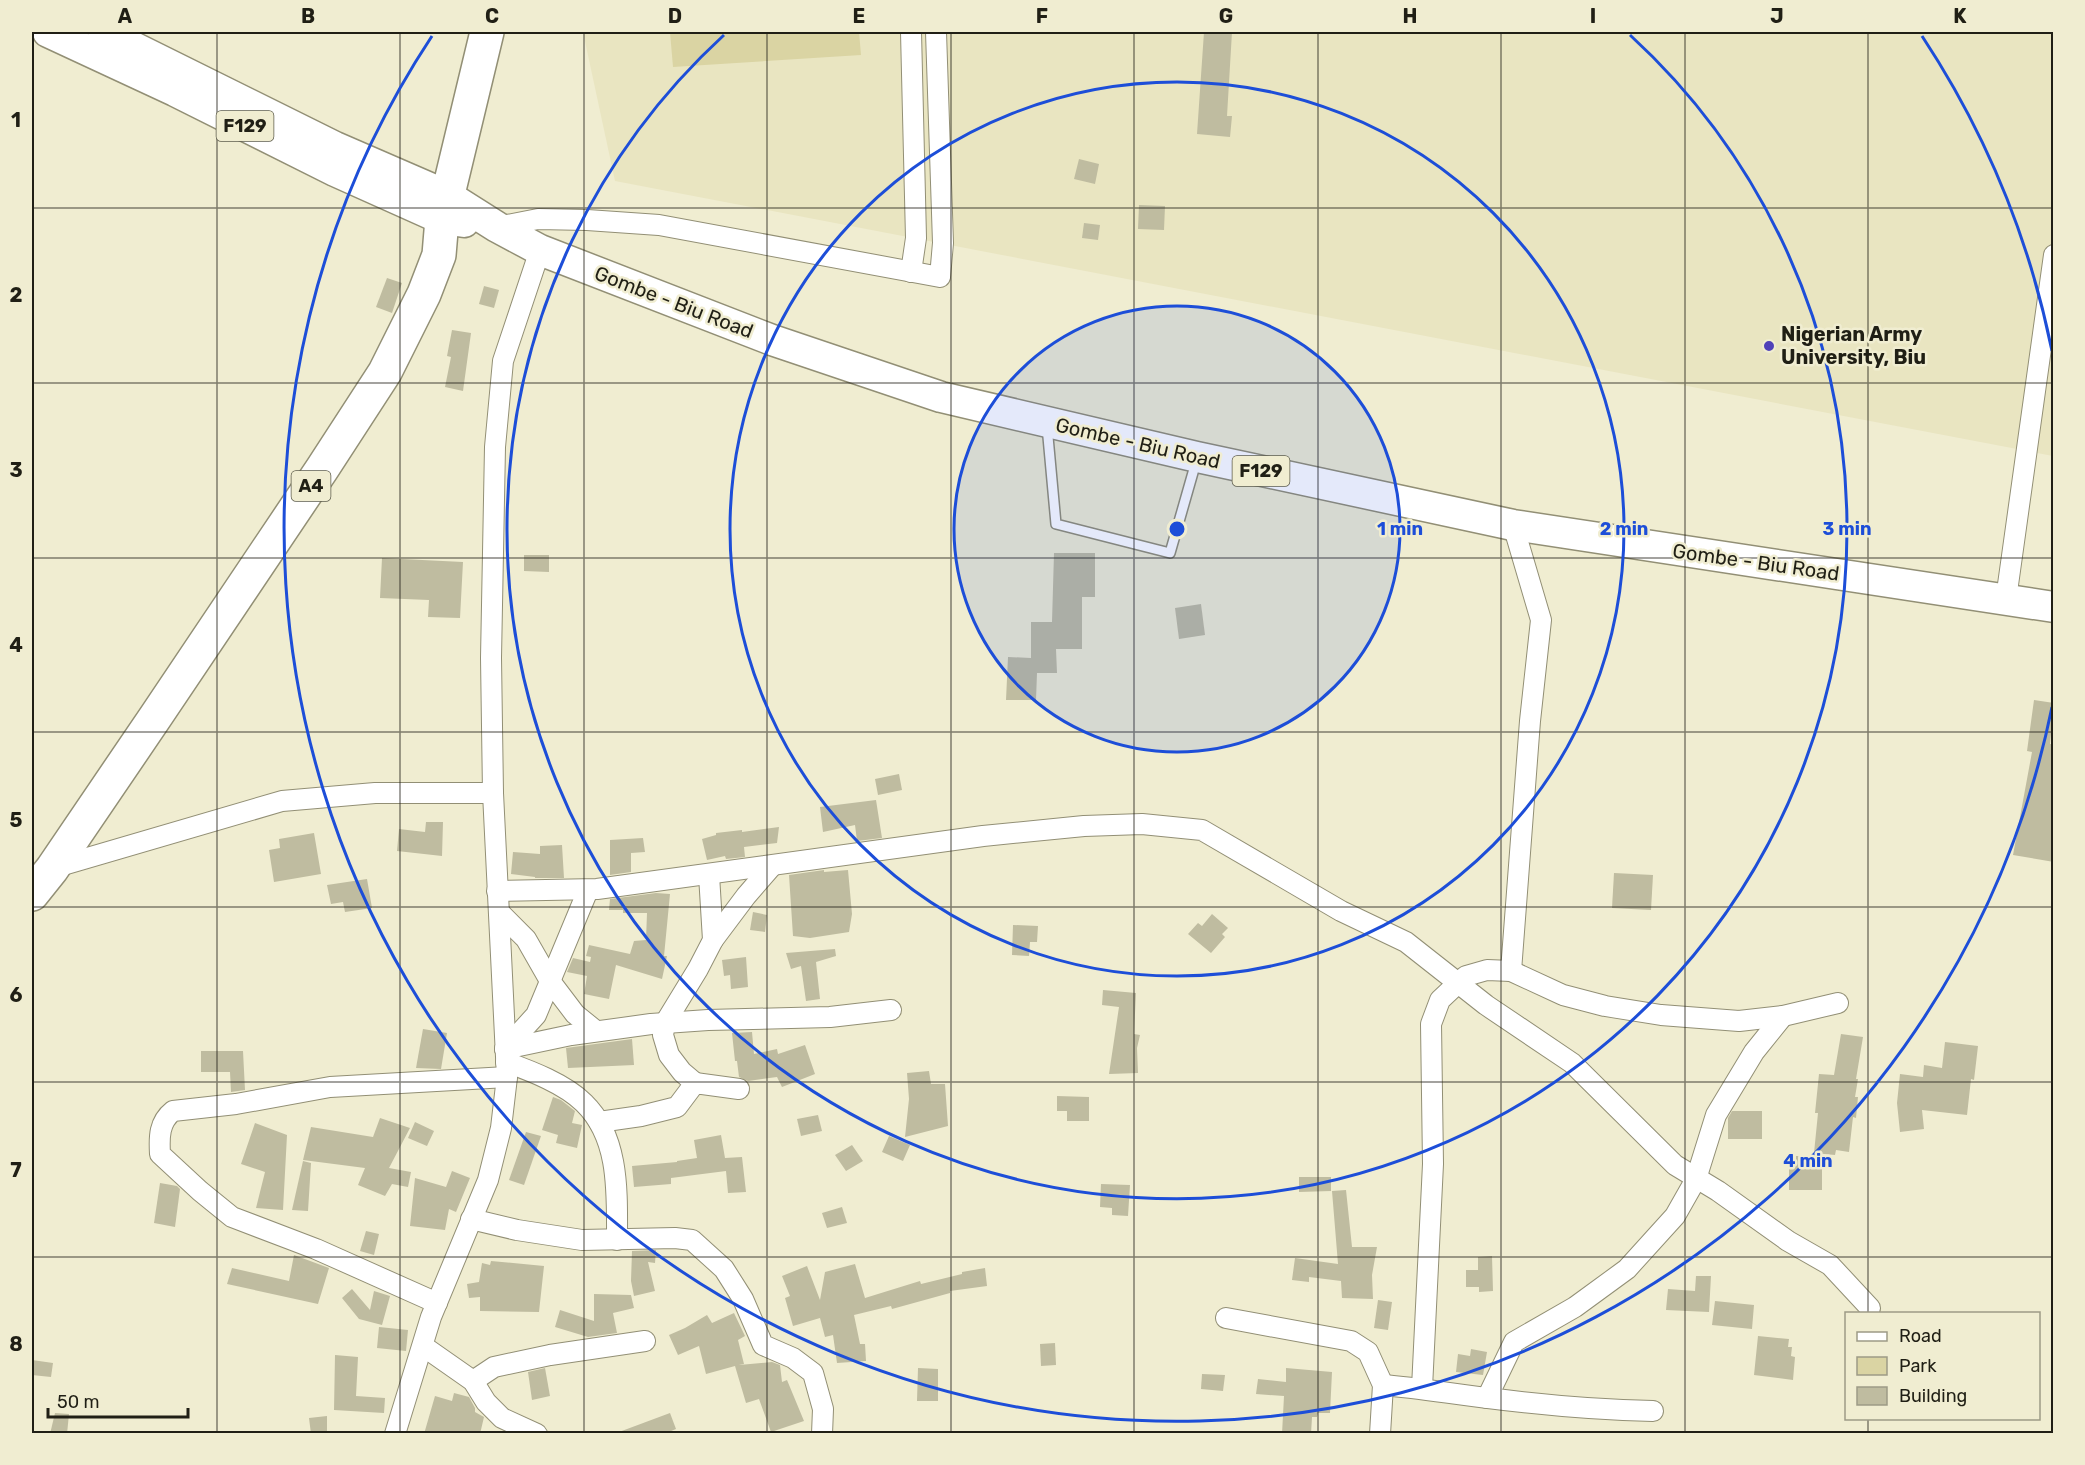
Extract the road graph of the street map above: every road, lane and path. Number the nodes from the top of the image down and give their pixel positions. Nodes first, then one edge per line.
1 (48, 32) edge
2 (103, 32) edge
3 (487, 32) edge
4 (910, 32) edge
5 (936, 32) edge
6 (445, 207) junction
7 (497, 227) junction
8 (540, 250) junction
9 (2054, 255) edge
10 (911, 272) junction
11 (1047, 421) junction
12 (1197, 457) junction
13 (1513, 525) junction
14 (2006, 599) junction
15 (2054, 607) edge
16 (493, 793) junction
17 (772, 866) junction
18 (52, 869) junction
19 (709, 875) junction
20 (588, 890) junction
21 (497, 891) junction
22 (32, 894) edge
23 (500, 913) junction
24 (713, 940) junction
25 (1511, 971) junction
26 (550, 981) junction
27 (1458, 983) junction
28 (1838, 1003) dead end
29 (891, 1010) dead end
30 (1783, 1016) junction
31 (665, 1023) junction
32 (596, 1031) junction
33 (506, 1062) junction
34 (695, 1083) junction
35 (739, 1089) dead end
36 (599, 1122) junction
37 (1696, 1179) junction
38 (471, 1219) junction
39 (617, 1240) junction
40 (437, 1303) junction
41 (1870, 1308) dead end
42 (1226, 1318) dead end
43 (645, 1341) dead end
44 (423, 1346) junction
45 (473, 1381) junction
46 (1383, 1385) junction
47 (1422, 1388) junction
48 (1487, 1398) junction
49 (1653, 1411) dead end
50 (395, 1434) edge
51 (537, 1434) edge
52 (822, 1434) edge
53 (1380, 1434) edge

1 - 6 main road, F129
2 - 6 main road, F129
3 - 6 highway, A4
4 - 10 street
5 - 10 street
6 - 7 main road, Gombe - Biu Road / F129
6 - 18 highway, A4
7 - 8 main road, Gombe - Biu Road / F129
7 - 10 street
8 - 11 main road, Gombe - Biu Road / F129
8 - 16 street
9 - 14 street
11 - 12 main road, Gombe - Biu Road / F129
11 - 12 lane
12 - 13 main road, Gombe - Biu Road / F129
13 - 14 main road, Gombe - Biu Road / F129
13 - 25 street
14 - 15 main road, Gombe - Biu Road / F129
16 - 18 street
16 - 21 street
17 - 19 street
17 - 24 street
17 - 27 street
18 - 22 highway, A4
19 - 20 street
19 - 24 street
20 - 21 street
20 - 26 street
21 - 23 street
23 - 26 street
23 - 33 street
24 - 31 street
25 - 27 street
25 - 30 street
26 - 32 street
26 - 33 street
27 - 37 street
27 - 47 street
28 - 30 street
29 - 31 street
30 - 37 street
31 - 32 street
31 - 34 street
32 - 33 street
33 - 36 street
33 - 38 street
33 - 40 street
34 - 35 street
34 - 36 street
36 - 39 street
37 - 41 street
37 - 48 street
38 - 39 street
38 - 40 street
39 - 52 street
40 - 44 street
42 - 46 street
43 - 45 street
44 - 45 street
44 - 50 street
45 - 51 street
46 - 47 street
46 - 53 street
47 - 48 street
48 - 49 street

